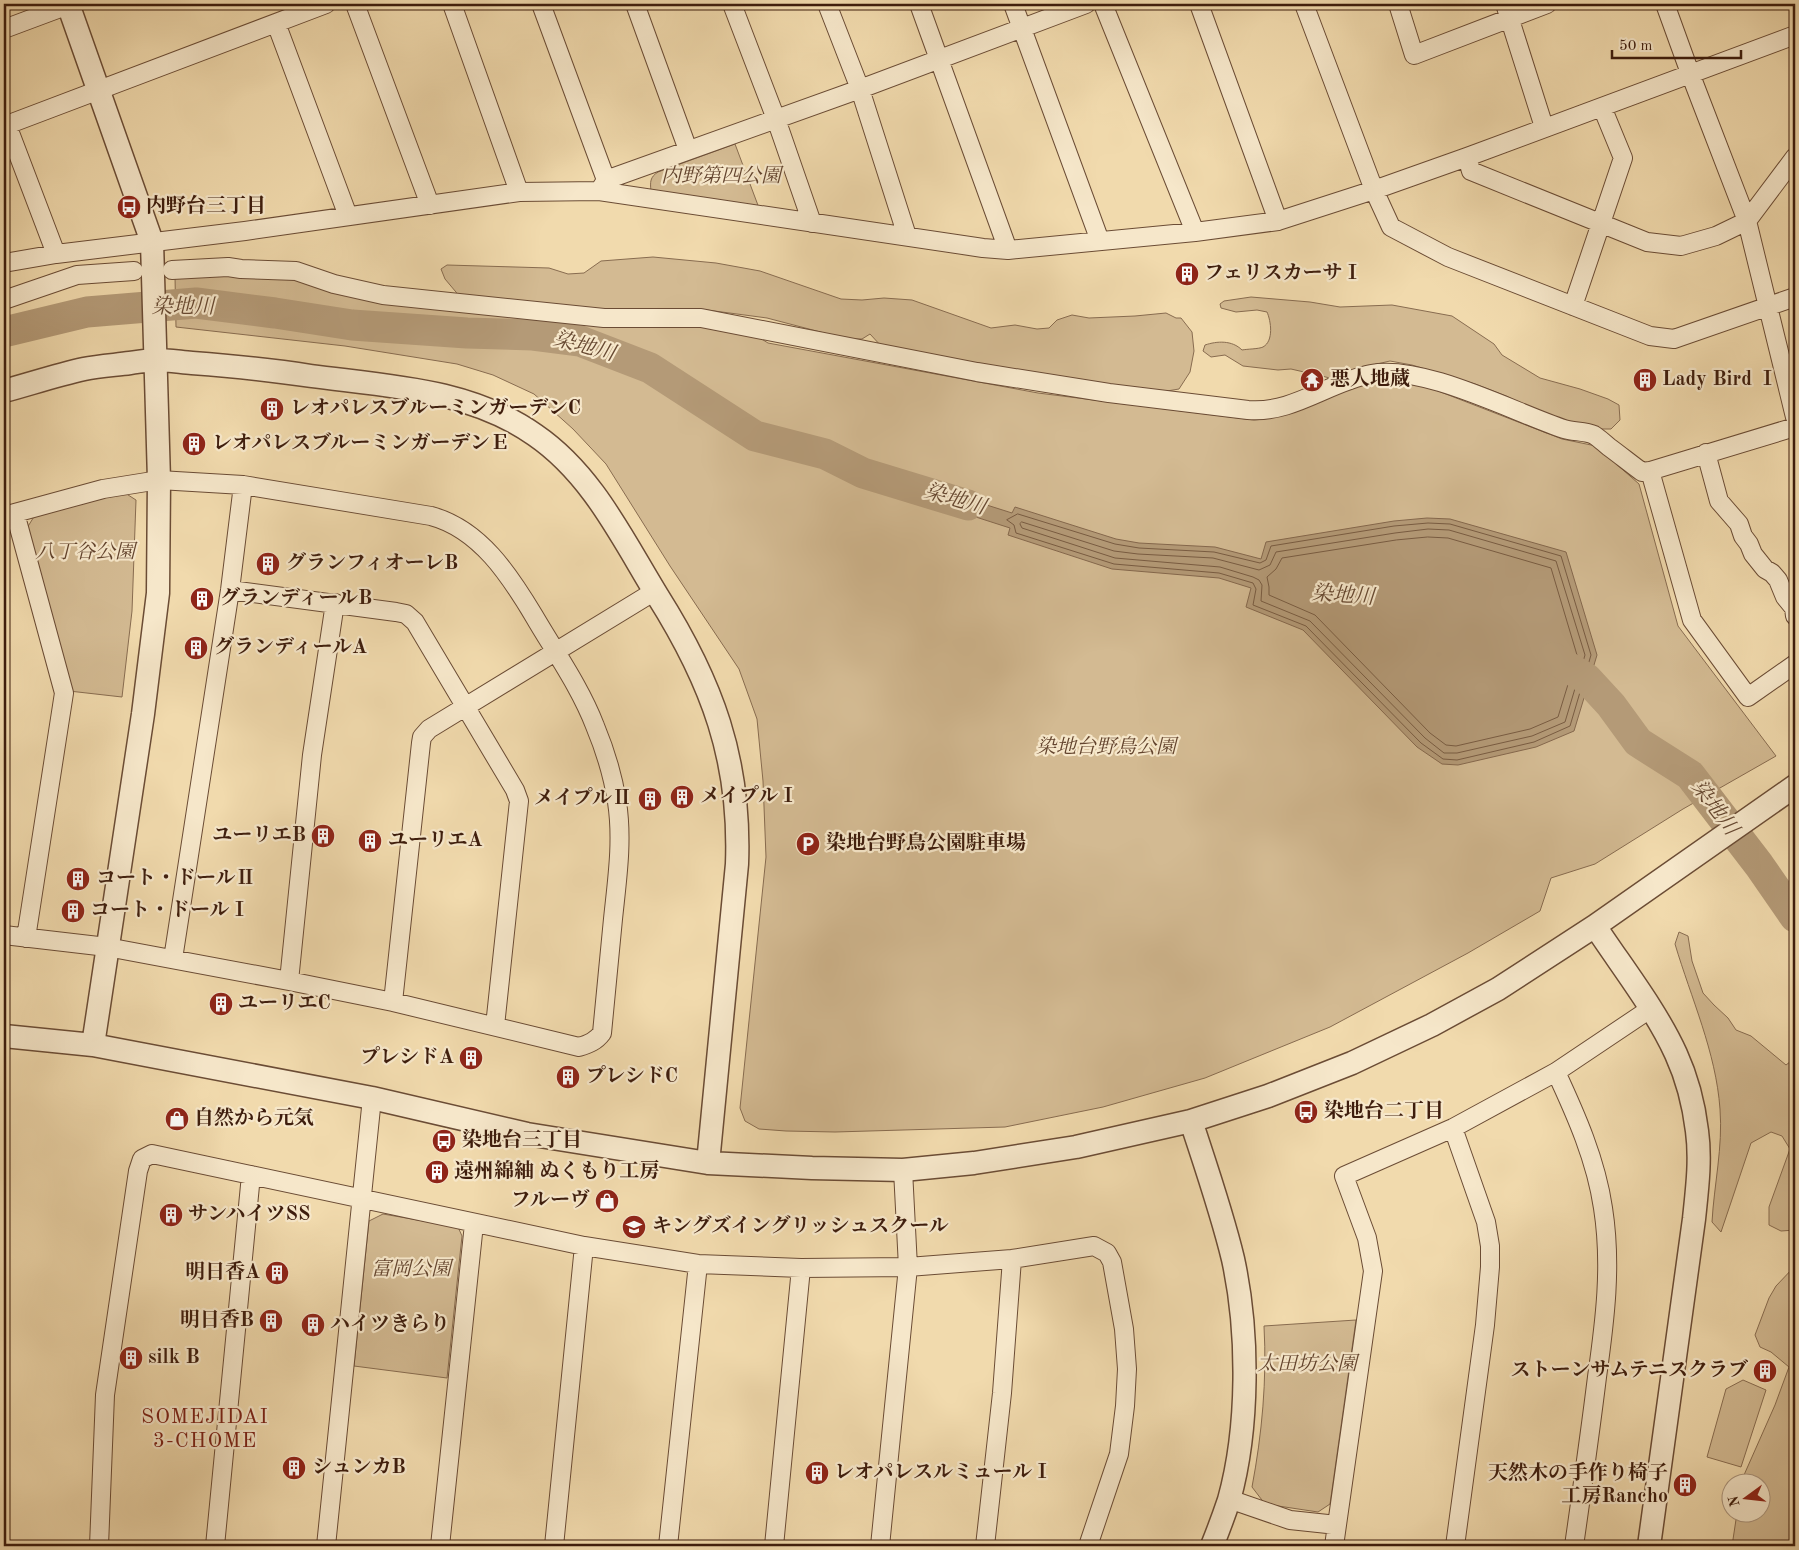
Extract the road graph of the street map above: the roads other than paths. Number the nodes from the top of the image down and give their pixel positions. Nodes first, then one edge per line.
1 (69, 4) edge
2 (326, 4) edge
3 (355, 4) edge
4 (452, 4) edge
5 (541, 4) edge
6 (635, 4) edge
7 (732, 4) edge
8 (827, 4) edge
9 (919, 4) edge
10 (1012, 4) edge
11 (1086, 4) edge
12 (1103, 4) edge
13 (1199, 4) edge
14 (1304, 4) edge
15 (1398, 4) edge
16 (1547, 4) edge
17 (1666, 4) edge
18 (1507, 11) edge
19 (276, 23) junction
20 (1022, 28) junction
21 (4, 29) edge
22 (1795, 35) edge
23 (939, 58) junction
24 (1690, 73) junction
25 (860, 89) junction
26 (100, 90) junction
27 (1602, 107) junction
28 (776, 119) junction
29 (5, 125) edge
30 (1544, 127) junction
31 (688, 150) junction
32 (1467, 157) junction
33 (1795, 157) edge
34 (655, 163) junction
35 (602, 185) junction
36 (1374, 190) junction
37 (520, 192) junction
38 (636, 196) junction
39 (430, 205) junction
40 (348, 216) junction
41 (1278, 221) junction
42 (1747, 221) junction
43 (812, 223) junction
44 (1601, 224) junction
45 (1195, 232) junction
46 (907, 236) junction
47 (1100, 241) junction
48 (152, 242) junction
49 (1008, 250) junction
50 (56, 254) junction
51 (4, 263) edge
52 (134, 271) dead end
53 (163, 276) junction
54 (1795, 297) edge
55 (4, 300) edge
56 (1573, 306) junction
57 (1769, 306) junction
58 (156, 360) junction
59 (4, 391) edge
60 (1795, 417) edge
61 (1795, 427) edge
62 (1706, 453) junction
63 (1650, 471) junction
64 (159, 480) junction
65 (244, 485) junction
66 (10, 514) edge
67 (230, 590) junction
68 (655, 590) junction
69 (335, 603) junction
70 (1795, 616) edge
71 (555, 651) junction
72 (1795, 664) edge
73 (465, 706) junction
74 (1795, 786) edge
75 (1595, 926) junction
76 (4, 935) edge
77 (26, 938) junction
78 (107, 947) junction
79 (173, 959) junction
80 (289, 980) junction
81 (393, 1002) junction
82 (1650, 1009) junction
83 (495, 1026) junction
84 (4, 1036) edge
85 (93, 1045) junction
86 (1556, 1072) junction
87 (372, 1098) junction
88 (1191, 1121) junction
89 (1453, 1128) junction
90 (708, 1163) junction
91 (903, 1170) junction
92 (251, 1175) junction
93 (362, 1198) junction
94 (474, 1224) junction
95 (584, 1246) junction
96 (1012, 1259) junction
97 (698, 1264) junction
98 (908, 1267) junction
99 (801, 1268) junction
100 (1229, 1499) junction
101 (1337, 1526) junction
102 (99, 1546) edge
103 (215, 1546) edge
104 (326, 1546) edge
105 (440, 1546) edge
106 (554, 1546) edge
107 (668, 1546) edge
108 (774, 1546) edge
109 (880, 1546) edge
110 (985, 1546) edge
111 (1088, 1546) edge
112 (1212, 1546) edge
113 (1334, 1546) edge
114 (1455, 1546) edge
115 (1574, 1546) edge
116 (1649, 1546) edge

1 - 21 street
1 - 26 street
2 - 19 street
3 - 39 street
4 - 37 street
5 - 35 street
6 - 31 street
7 - 28 street
8 - 25 street
9 - 23 street
10 - 20 street
11 - 20 street
12 - 45 street
13 - 41 street
14 - 36 street
15 - 18 street
16 - 18 street
17 - 24 street
18 - 30 street
19 - 26 street
19 - 40 street
20 - 23 street
20 - 47 street
22 - 24 street
23 - 25 street
23 - 49 street
24 - 27 street
24 - 42 street
25 - 28 street
25 - 46 street
26 - 29 street
26 - 48 street
27 - 30 street
27 - 44 street
28 - 31 street
28 - 43 street
29 - 50 street
30 - 32 street
31 - 34 street
32 - 36 street
32 - 44 street
33 - 42 street
34 - 35 street
34 - 38 street
35 - 37 street
35 - 38 street
36 - 41 street
36 - 56 street
37 - 39 street
38 - 43 street
39 - 40 street
40 - 48 street
41 - 45 street
42 - 44 street
42 - 57 street
43 - 46 street
44 - 56 street
45 - 47 street
46 - 49 street
47 - 49 street
48 - 50 street
48 - 53 street
50 - 51 street
52 - 55 street
53 - 58 street
53 - 63 street
54 - 57 street
56 - 57 street
57 - 60 street
58 - 59 street
58 - 64 street
58 - 68 street
61 - 62 street
62 - 63 street
62 - 70 street
63 - 72 street
64 - 65 street
64 - 66 street
64 - 78 street
65 - 67 street
65 - 71 street
66 - 77 street
67 - 69 street
67 - 79 street
68 - 71 street
68 - 90 street
69 - 73 street
69 - 80 street
71 - 73 street
71 - 83 street
73 - 81 street
73 - 83 street
74 - 75 street
75 - 82 street
75 - 88 street
76 - 77 street
77 - 78 street
78 - 79 street
78 - 85 street
79 - 80 street
80 - 81 street
81 - 83 street
82 - 86 street
82 - 116 street
84 - 85 street
85 - 87 street
86 - 89 street
86 - 115 street
87 - 90 street
87 - 93 street
88 - 91 street
88 - 100 street
89 - 101 street
89 - 114 street
90 - 91 street
91 - 98 street
92 - 93 street
92 - 102 street
92 - 103 street
93 - 94 street
93 - 104 street
94 - 95 street
94 - 105 street
95 - 97 street
95 - 106 street
96 - 98 street
96 - 110 street
96 - 111 street
97 - 99 street
97 - 107 street
98 - 99 street
98 - 109 street
99 - 108 street
100 - 101 street
100 - 112 street
101 - 113 street

